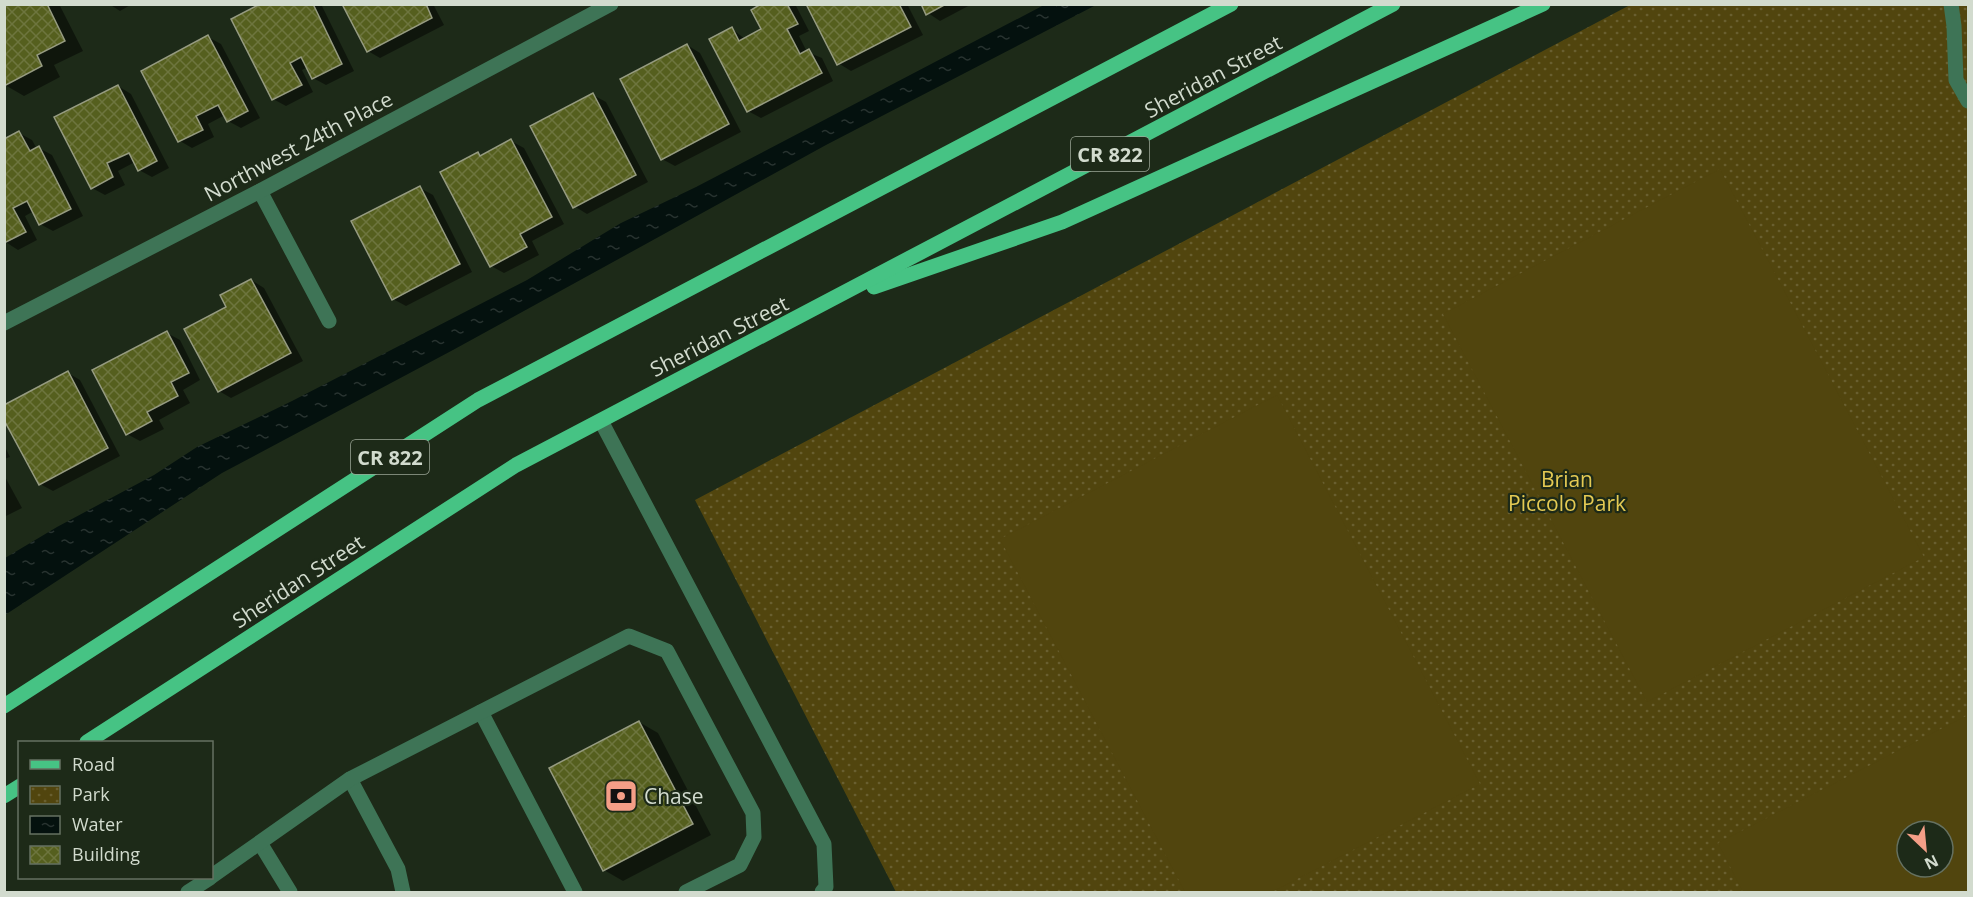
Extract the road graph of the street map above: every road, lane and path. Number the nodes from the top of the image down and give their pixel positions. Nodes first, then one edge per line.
1 (611, 4) edge
2 (1232, 4) edge
3 (1393, 4) edge
4 (1543, 4) edge
5 (1951, 4) edge
6 (1968, 101) edge
7 (260, 191) junction
8 (826, 304) junction
9 (329, 321) dead end
10 (4, 323) edge
11 (601, 421) junction
12 (4, 706) edge
13 (481, 712) junction
14 (89, 741) edge
15 (350, 779) junction
16 (18, 787) edge
17 (4, 796) edge
18 (260, 843) junction
19 (213, 876) edge
20 (208, 879) edge
21 (189, 892) edge
22 (290, 892) edge
23 (403, 892) edge
24 (575, 892) edge
25 (686, 892) edge
26 (822, 892) edge

1 - 7 street, Northwest 24th Place
2 - 12 main road, CR 822
3 - 8 main road, Sheridan Street / CR 822
4 - 8 main road
5 - 6 street
7 - 9 street
7 - 10 street, Northwest 24th Place
8 - 11 main road, Sheridan Street / CR 822
11 - 14 main road, Sheridan Street / CR 822
11 - 26 street
13 - 15 street
13 - 24 street
13 - 25 street
15 - 18 street
15 - 23 street
16 - 17 main road
18 - 19 street
18 - 22 street
20 - 21 street

